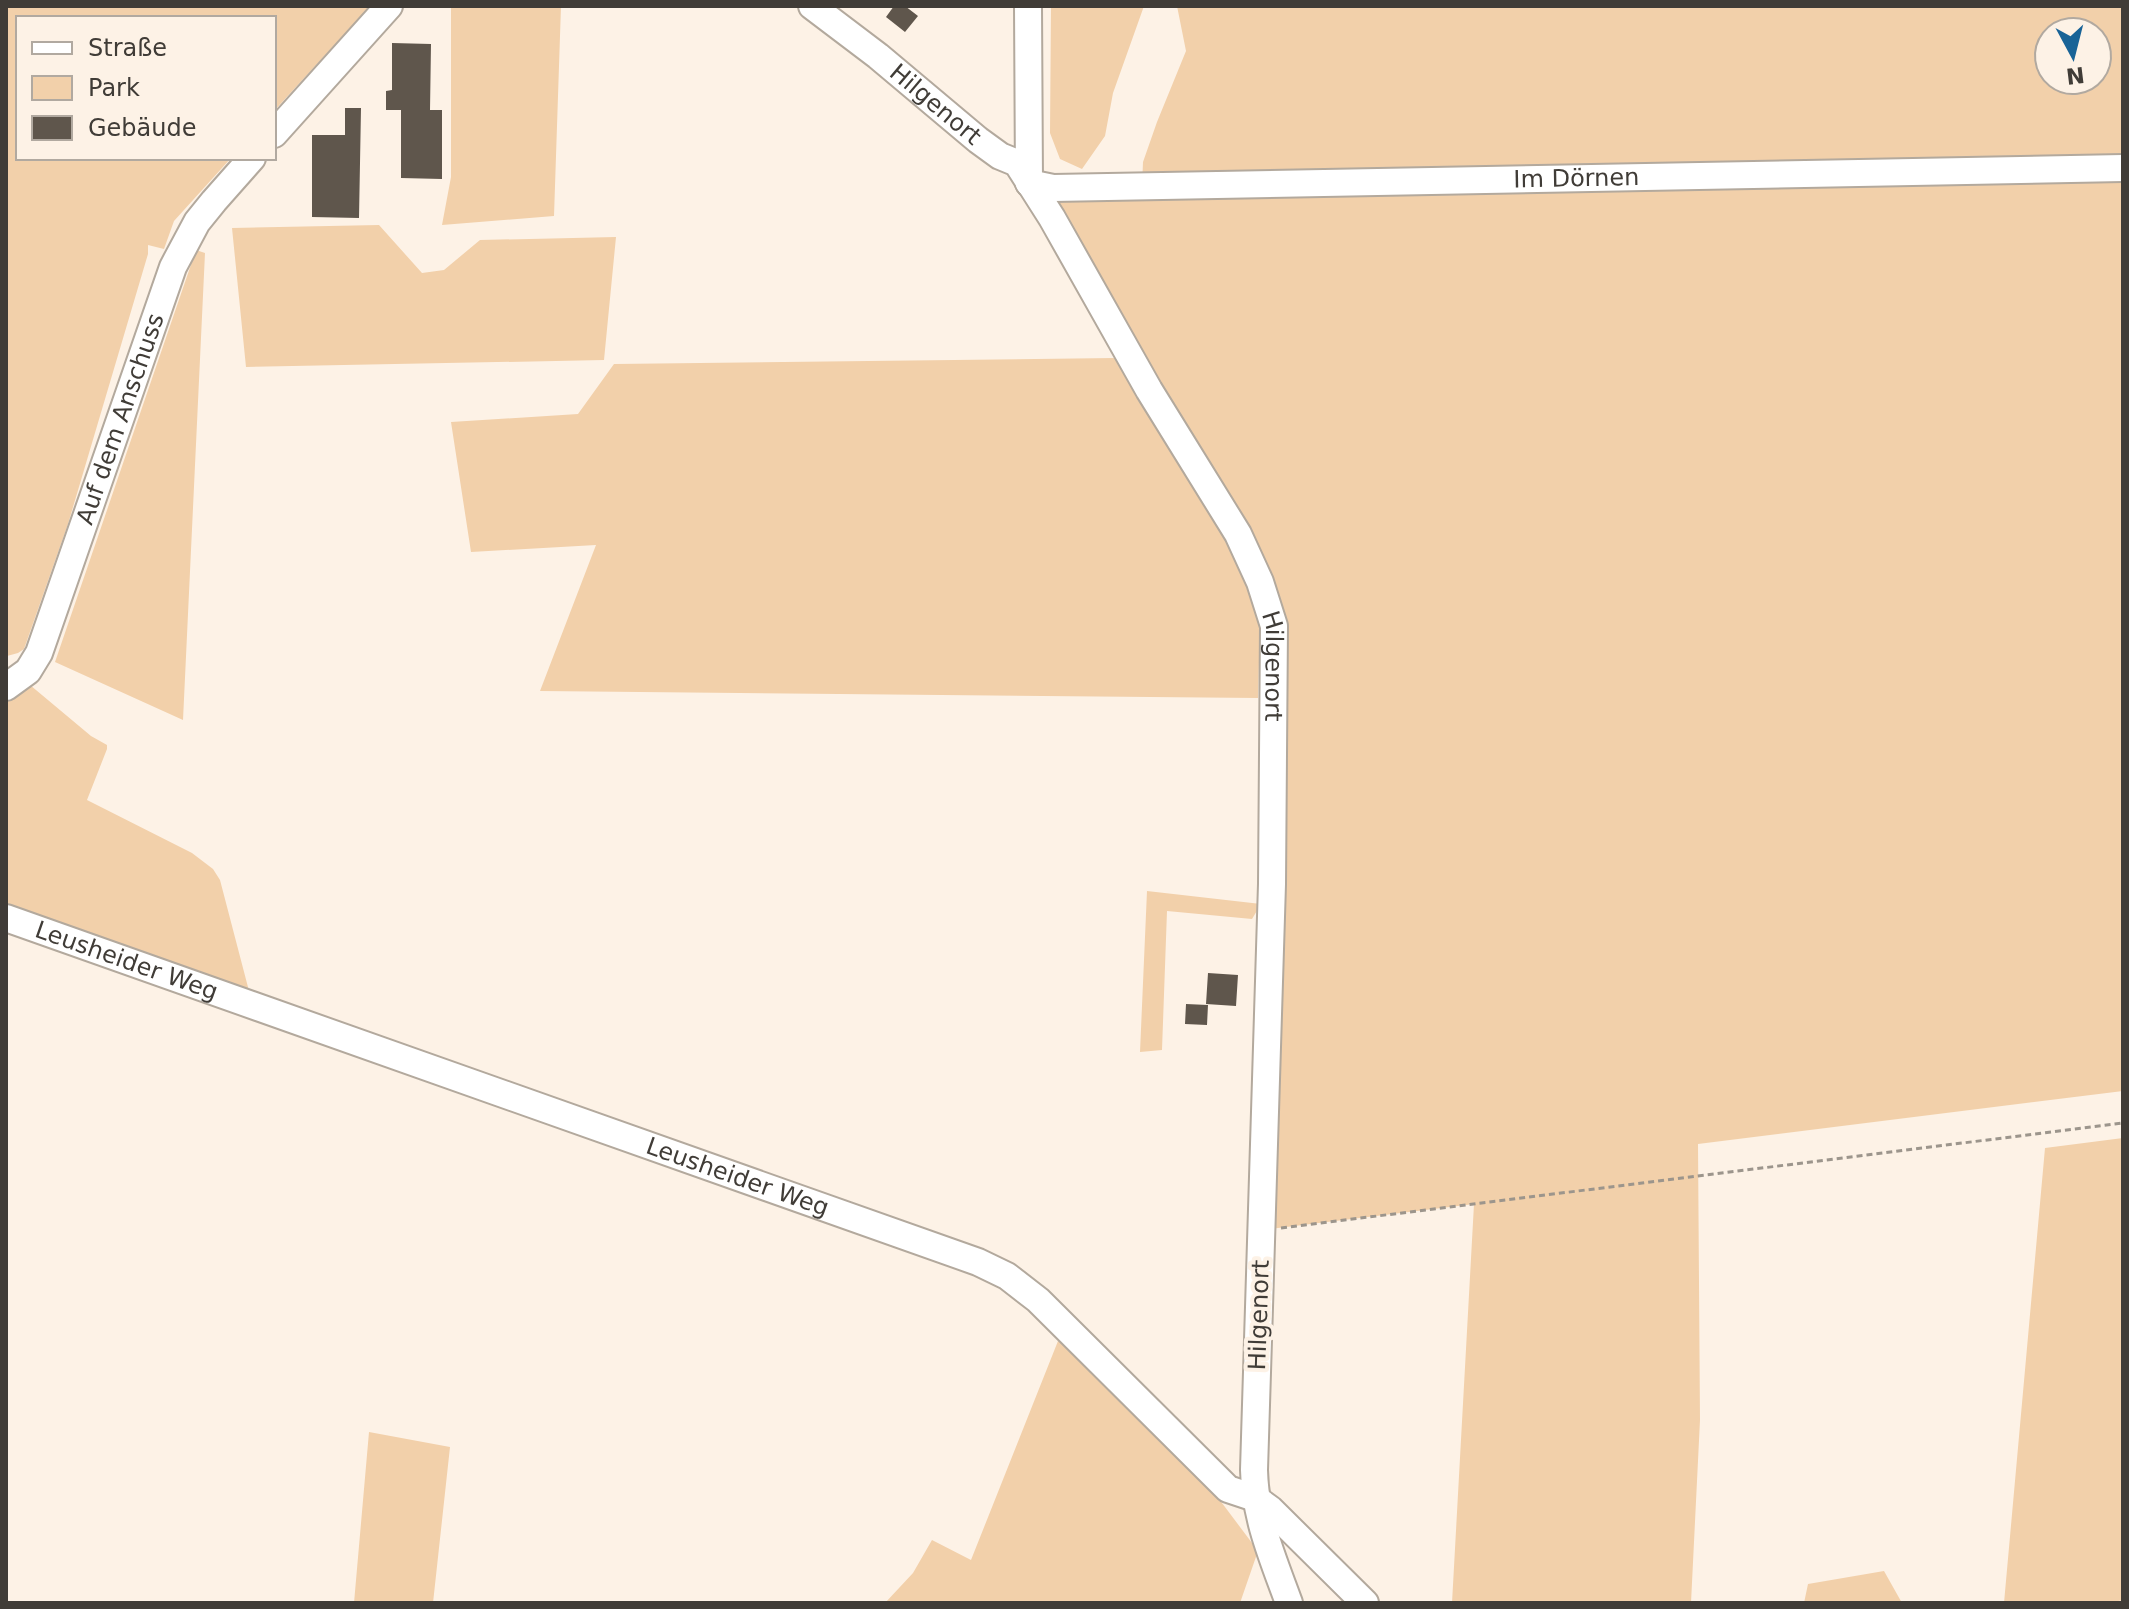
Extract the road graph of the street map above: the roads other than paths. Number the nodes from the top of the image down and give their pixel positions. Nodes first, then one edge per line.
1 (389, 6) edge
2 (812, 6) edge
3 (1028, 6) edge
4 (276, 132) edge
5 (250, 160) edge
6 (2123, 168) edge
7 (1029, 183) junction
8 (6, 687) edge
9 (6, 918) edge
10 (1255, 1498) junction
11 (1289, 1603) edge
12 (1365, 1603) edge

1 - 4 street
2 - 7 street, Hilgenort
3 - 7 street
5 - 8 street, Auf dem Anschuss
6 - 7 street, Im Dörnen
7 - 10 street, Hilgenort
9 - 10 street, Leusheider Weg
10 - 11 street, Hilgenort
10 - 12 street, Leusheider Weg

